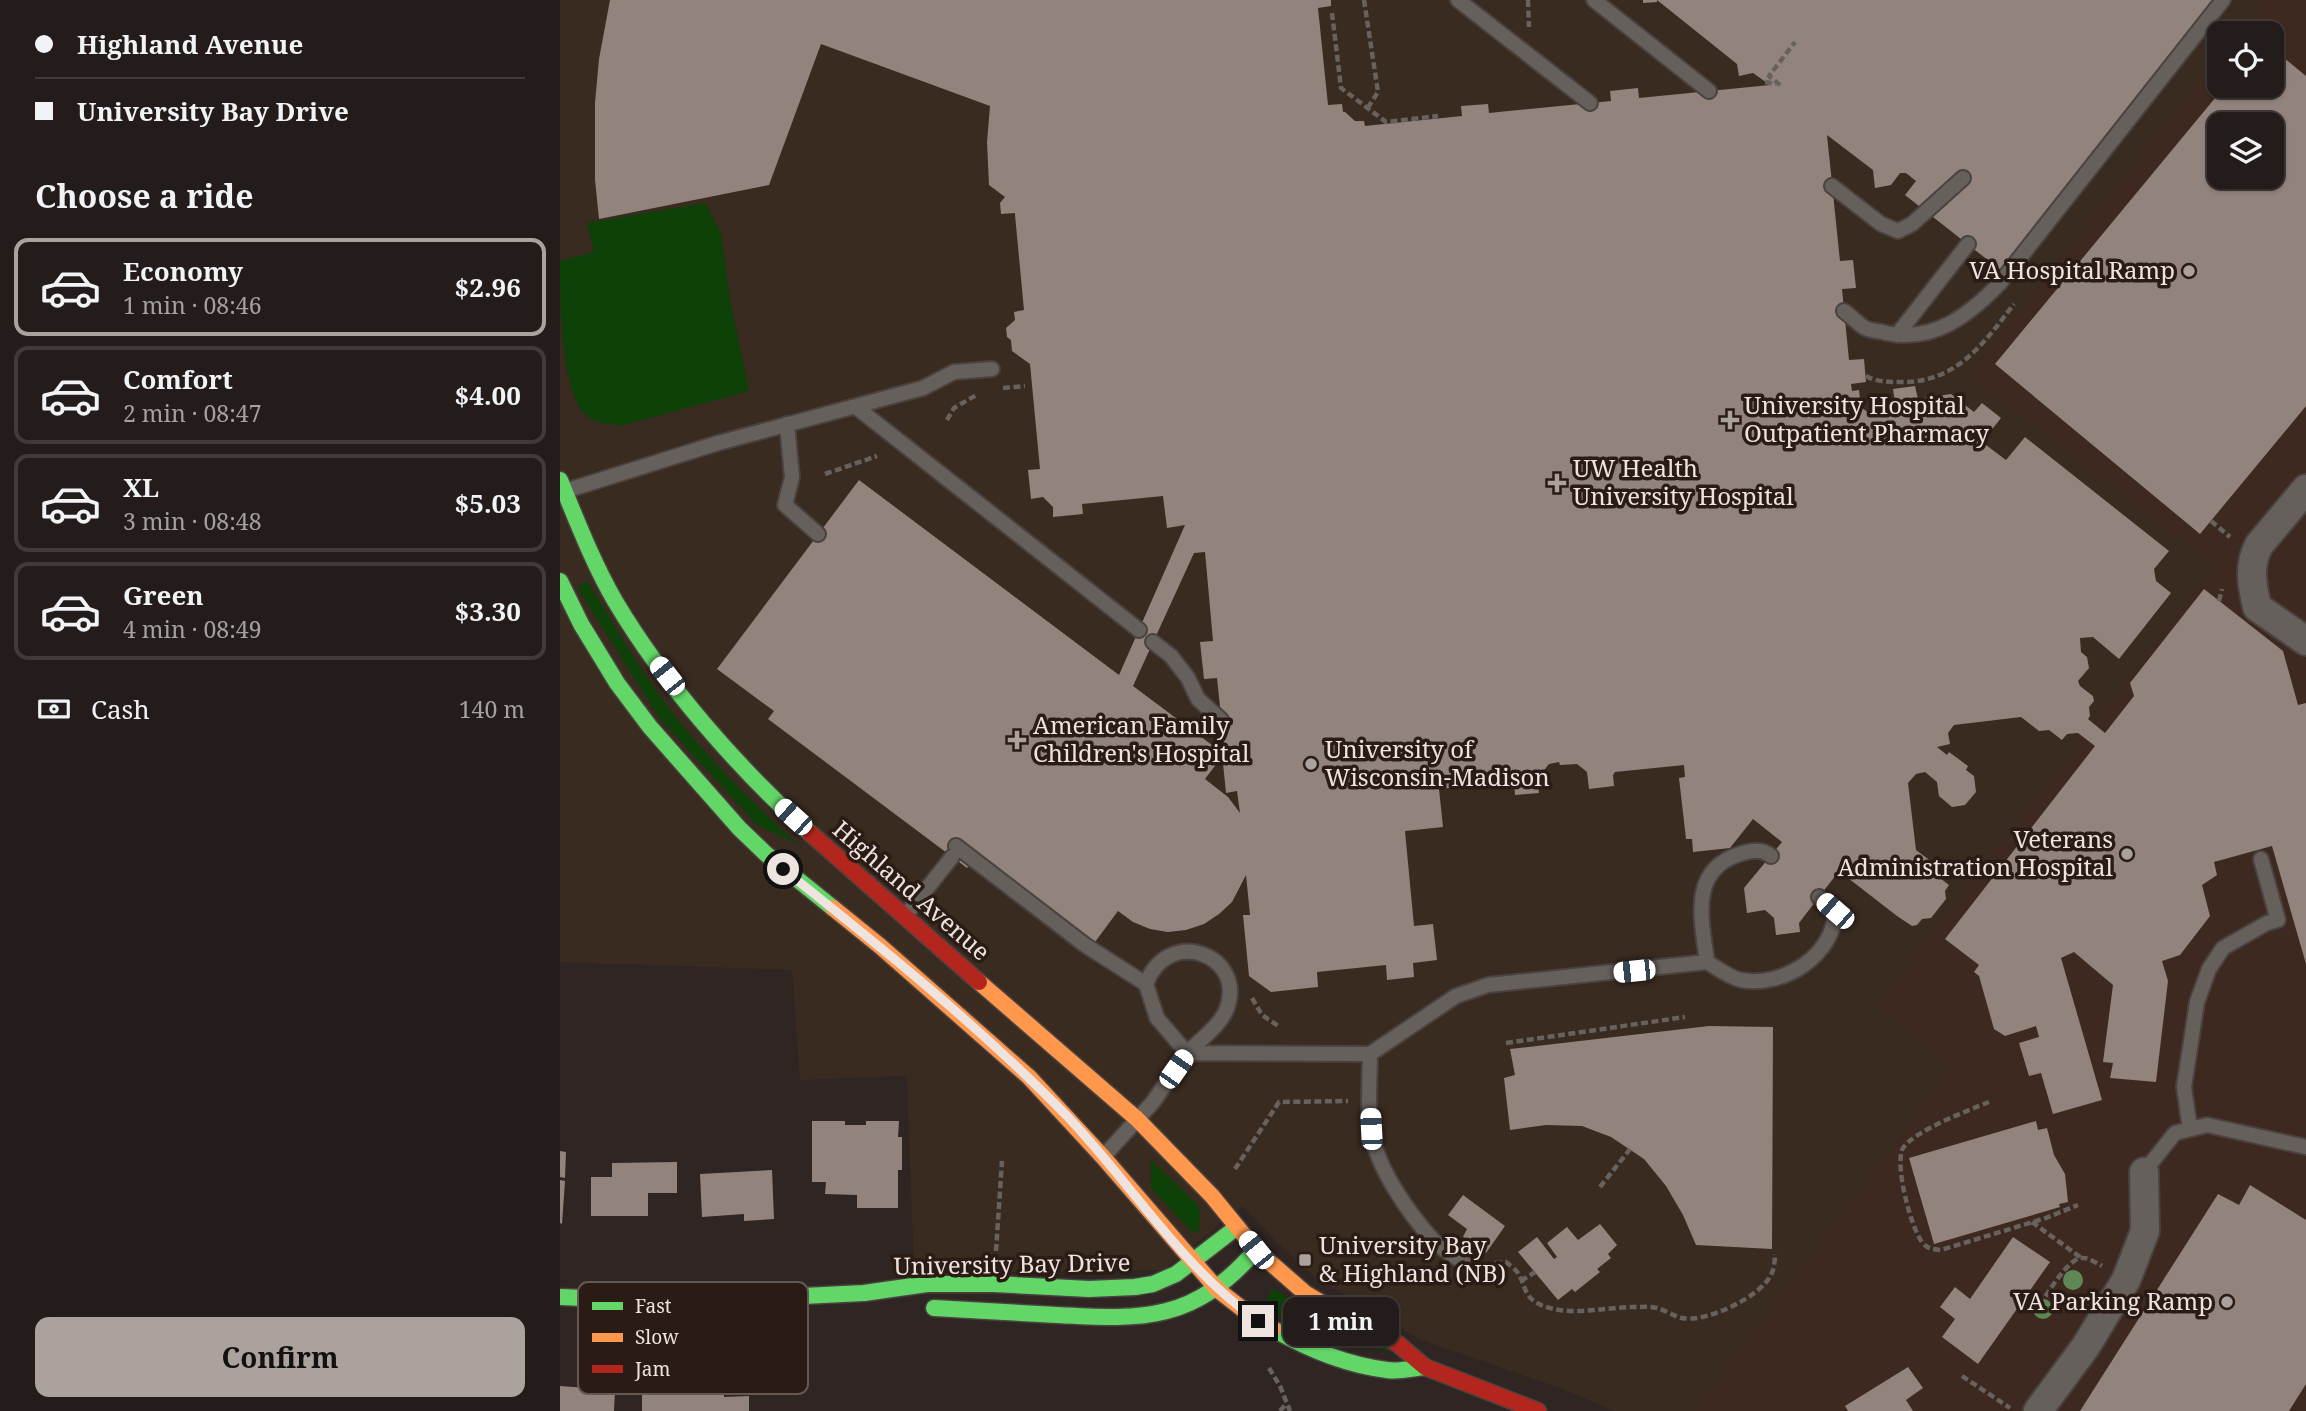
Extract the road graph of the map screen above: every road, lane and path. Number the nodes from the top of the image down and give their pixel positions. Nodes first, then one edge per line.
1 (1364, 0) edge
2 (1458, 0) edge
3 (1594, 0) edge
4 (2223, 0) edge
5 (1332, 13) dead end
6 (1795, 42) dead end
7 (1765, 82) dead end
8 (1709, 91) dead end
9 (1590, 103) dead end
10 (1367, 109) junction
11 (1438, 116) dead end
12 (1963, 178) dead end
13 (1832, 186) dead end
14 (1968, 244) dead end
15 (1844, 311) dead end
16 (1897, 335) junction
17 (992, 369) dead end
18 (1025, 386) dead end
19 (996, 389) dead end
20 (983, 391) dead end
21 (856, 407) junction
22 (947, 420) dead end
23 (787, 424) junction
24 (877, 456) dead end
25 (825, 474) dead end
26 (561, 488) edge
27 (2306, 489) edge
28 (818, 534) dead end
29 (560, 580) edge
30 (1139, 631) dead end
31 (2306, 641) edge
32 (1153, 642) dead end
33 (1222, 720) dead end
34 (1771, 856) dead end
35 (2261, 859) dead end
36 (1819, 897) dead end
37 (892, 931) junction
38 (1707, 962) junction
39 (1146, 984) junction
40 (1251, 994) dead end
41 (1685, 1017) dead end
42 (1280, 1027) dead end
43 (1506, 1043) dead end
44 (1187, 1053) junction
45 (1370, 1054) junction
46 (1369, 1100) junction
47 (1989, 1102) dead end
48 (1137, 1119) junction
49 (2190, 1129) junction
50 (2306, 1147) edge
51 (1630, 1149) dead end
52 (1103, 1157) junction
53 (1002, 1161) dead end
54 (2144, 1172) joint
55 (1230, 1176) dead end
56 (1600, 1187) dead end
57 (2078, 1205) dead end
58 (2031, 1221) junction
59 (1237, 1227) junction
60 (1256, 1250) junction
61 (1775, 1254) dead end
62 (996, 1256) dead end
63 (2080, 1257) junction
64 (1193, 1263) junction
65 (2103, 1267) dead end
66 (1474, 1269) joint
67 (1535, 1272) dead end
68 (1521, 1281) junction
69 (1217, 1290) junction
70 (864, 1293) junction
71 (808, 1296) edge
72 (560, 1297) edge
73 (578, 1298) edge
74 (2039, 1305) dead end
75 (1267, 1365) dead end
76 (1425, 1367) junction
77 (1962, 1376) dead end
78 (1286, 1404) junction
79 (1509, 1406) edge
80 (2010, 1409) dead end
81 (1280, 1411) edge
82 (1290, 1411) edge
83 (1538, 1411) edge
84 (2038, 1411) edge

1 - 10 path
2 - 9 lane
3 - 8 lane
4 - 16 lane
5 - 10 path
6 - 7 path
10 - 11 path
12 - 13 lane
14 - 16 lane
15 - 16 lane
17 - 21 lane
18 - 19 path
20 - 22 path
21 - 23 lane
21 - 30 lane
23 - 26 lane
23 - 28 lane
24 - 25 path
26 - 37 street, Highland Avenue
27 - 31 street
29 - 37 street, Highland Avenue
32 - 33 lane
34 - 38 lane
35 - 49 lane
36 - 38 lane
37 - 39 lane
37 - 48 street, Highland Avenue
37 - 52 street, Highland Avenue
38 - 45 lane
39 - 44 lane
39 - 44 lane
40 - 42 path
41 - 43 path
44 - 45 lane
44 - 48 lane
45 - 46 lane
46 - 55 path
46 - 66 lane
47 - 58 path
48 - 52 lane
48 - 59 street, Highland Avenue
49 - 50 lane
49 - 54 lane
51 - 56 path
52 - 64 street, Highland Avenue
53 - 62 path
54 - 84 street
57 - 58 path
58 - 63 path
59 - 60 street
59 - 64 street, University Bay Drive
60 - 69 street, University Bay Drive
60 - 76 street
61 - 68 path
63 - 65 path
63 - 74 path
64 - 69 street, Highland Avenue
64 - 70 street, University Bay Drive
66 - 68 path
67 - 68 path
69 - 70 street, University Bay Drive
69 - 76 street
70 - 71 street, University Bay Drive
72 - 73 street, University Bay Drive
75 - 78 path
76 - 79 street
77 - 80 path
78 - 81 path
78 - 82 path
79 - 83 street

